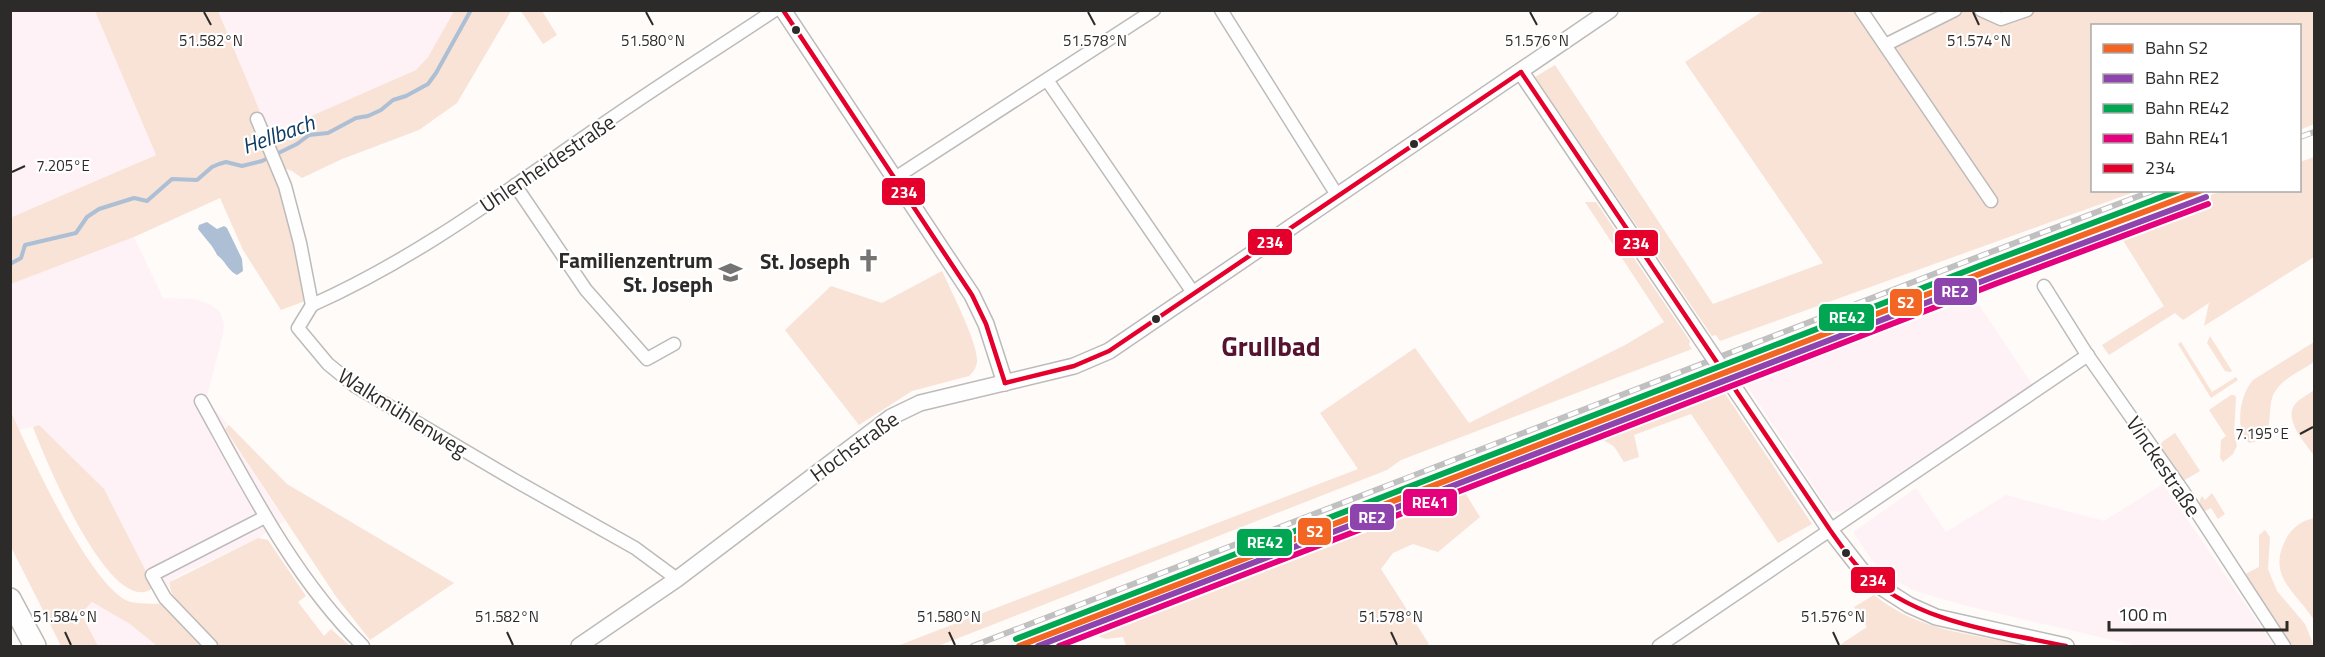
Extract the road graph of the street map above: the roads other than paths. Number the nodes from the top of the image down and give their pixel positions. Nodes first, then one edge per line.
1 (775, 10) edge
2 (783, 10) edge
3 (1154, 10) edge
4 (1221, 10) edge
5 (1610, 10) edge
6 (1861, 10) edge
7 (1955, 10) edge
8 (1980, 10) edge
9 (2027, 10) edge
10 (1885, 45) junction
11 (1521, 72) junction
12 (1047, 80) junction
13 (257, 119) dead end
14 (895, 178) junction
15 (515, 185) junction
16 (1336, 195) junction
17 (1991, 201) dead end
18 (2044, 286) dead end
19 (1194, 294) junction
20 (312, 305) junction
21 (674, 344) dead end
22 (2088, 355) junction
23 (1005, 383) junction
24 (201, 401) dead end
25 (265, 517) junction
26 (1830, 530) junction
27 (677, 579) junction
28 (10, 599) edge
29 (35, 646) edge
30 (211, 646) edge
31 (363, 646) edge
32 (579, 646) edge
33 (1659, 646) edge
34 (2067, 646) edge
35 (2284, 646) edge

1 - 15 street, Uhlenheidestraße
2 - 14 street
3 - 12 street
4 - 16 street
5 - 11 street, Hochstraße
6 - 10 street
7 - 10 street
8 - 9 street
10 - 17 street
11 - 16 street, Hochstraße
11 - 26 street, bridge
12 - 14 street
12 - 19 street
13 - 20 street
14 - 23 street
15 - 20 street, Uhlenheidestraße
15 - 21 street
16 - 19 street, Hochstraße
18 - 22 street, Vinckestraße
19 - 23 street, Hochstraße
20 - 27 street, Walkmühlenweg
22 - 26 street
22 - 35 street, Vinckestraße
23 - 27 street, Hochstraße
24 - 25 street
25 - 30 street
25 - 31 street
26 - 33 street
26 - 34 street
27 - 32 street, Hochstraße
28 - 29 highway

